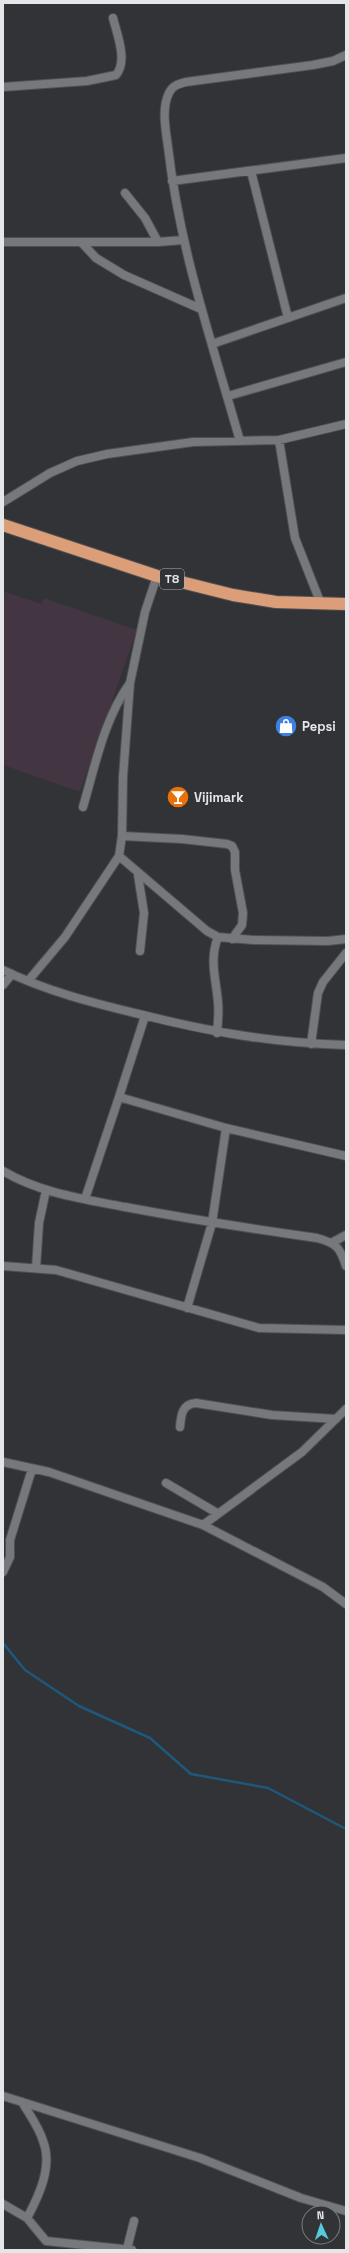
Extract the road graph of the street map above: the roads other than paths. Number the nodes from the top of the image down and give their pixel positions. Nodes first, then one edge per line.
1 (113, 18) dead end
2 (346, 55) edge
3 (3, 87) edge
4 (346, 158) edge
5 (251, 171) junction
6 (172, 181) junction
7 (124, 193) dead end
8 (183, 240) junction
9 (3, 242) edge
10 (158, 242) junction
11 (82, 243) junction
12 (346, 298) edge
13 (201, 309) junction
14 (288, 318) junction
15 (212, 344) junction
16 (346, 362) edge
17 (228, 396) junction
18 (346, 424) edge
19 (279, 440) junction
20 (240, 441) junction
21 (3, 502) edge
22 (3, 525) edge
23 (157, 576) junction
24 (321, 604) junction
25 (346, 604) edge
26 (130, 683) junction
27 (82, 807) dead end
28 (122, 836) junction
29 (119, 856) junction
30 (138, 875) junction
31 (218, 937) junction
32 (232, 939) junction
33 (346, 939) edge
34 (140, 951) dead end
35 (346, 953) edge
36 (3, 970) edge
37 (12, 974) junction
38 (28, 981) junction
39 (3, 985) edge
40 (145, 1016) junction
41 (217, 1033) junction
42 (311, 1044) junction
43 (346, 1045) edge
44 (119, 1097) junction
45 (226, 1128) junction
46 (346, 1156) edge
47 (3, 1172) edge
48 (46, 1190) junction
49 (85, 1199) junction
50 (212, 1223) junction
51 (346, 1235) edge
52 (333, 1242) junction
53 (3, 1266) edge
54 (346, 1266) edge
55 (36, 1268) junction
56 (187, 1308) junction
57 (346, 1330) edge
58 (346, 1409) edge
59 (336, 1419) junction
60 (180, 1427) dead end
61 (3, 1462) edge
62 (32, 1469) junction
63 (166, 1483) dead end
64 (217, 1513) junction
65 (203, 1525) junction
66 (3, 1572) edge
67 (346, 1604) edge
68 (3, 2096) edge
69 (22, 2102) junction
70 (3, 2204) edge
71 (346, 2210) edge
72 (27, 2218) junction
73 (134, 2221) dead end
74 (129, 2250) edge

1 - 3 street
2 - 6 street
4 - 5 street
5 - 6 street
5 - 14 street
6 - 8 street
7 - 10 street
8 - 10 street
8 - 13 street
9 - 11 street
10 - 11 street
11 - 13 street
12 - 14 street
13 - 15 street
14 - 15 street
15 - 17 street
16 - 17 street
17 - 20 street
18 - 19 street
19 - 20 street
19 - 24 street
20 - 21 street
22 - 23 highway, T8
23 - 24 highway, T8
23 - 26 street
24 - 25 highway, T8
26 - 27 street
26 - 28 street
28 - 29 street
28 - 32 street
29 - 30 street
29 - 38 street
30 - 31 street
30 - 34 street
31 - 32 street
31 - 41 street
32 - 33 street
35 - 42 street
36 - 37 street
37 - 38 street
37 - 39 street
38 - 40 street
40 - 41 street
40 - 44 street
41 - 42 street
42 - 43 street
44 - 45 street
44 - 49 street
45 - 46 street
45 - 50 street
47 - 48 street
48 - 49 street
48 - 55 street
49 - 50 street
50 - 52 street
50 - 56 street
51 - 52 street
52 - 54 street
53 - 55 street
55 - 56 street
56 - 57 street
58 - 59 street
59 - 60 street
59 - 64 street
61 - 62 street
62 - 65 street
62 - 66 street
63 - 64 street
64 - 65 street
65 - 67 street
68 - 69 street
69 - 71 street
69 - 72 street
70 - 72 street
72 - 74 street
73 - 74 street

